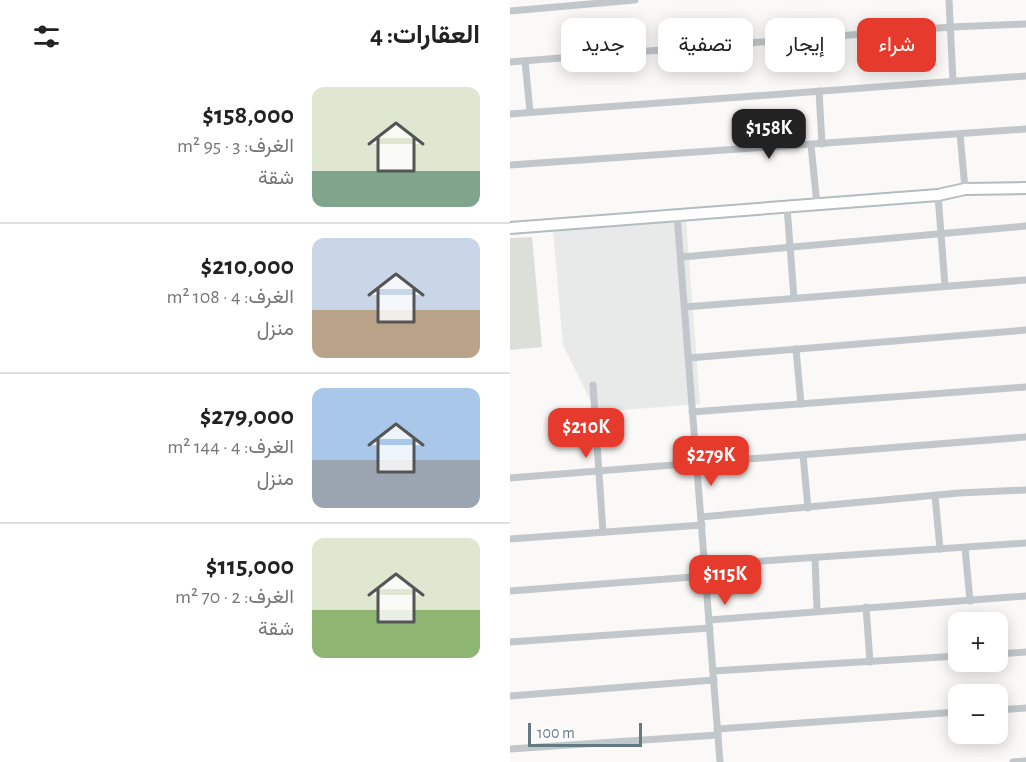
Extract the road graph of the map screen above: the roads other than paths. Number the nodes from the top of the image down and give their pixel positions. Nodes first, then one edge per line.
1 (520, 0) edge
2 (635, 0) edge
3 (949, 0) edge
4 (510, 10) edge
5 (521, 10) junction
6 (1026, 24) edge
7 (951, 27) junction
8 (525, 61) junction
9 (510, 62) edge
10 (1026, 76) edge
11 (953, 81) junction
12 (819, 91) junction
13 (530, 112) junction
14 (510, 114) edge
15 (1026, 129) edge
16 (960, 134) junction
17 (822, 144) junction
18 (811, 145) junction
19 (510, 165) edge
20 (1026, 188) edge
21 (965, 189) junction
22 (938, 195) junction
23 (817, 205) junction
24 (787, 207) junction
25 (677, 215) junction
26 (1026, 226) edge
27 (510, 228) edge
28 (942, 233) junction
29 (789, 248) junction
30 (682, 257) junction
31 (1026, 280) edge
32 (945, 286) junction
33 (794, 298) junction
34 (685, 307) junction
35 (1026, 330) edge
36 (796, 349) junction
37 (689, 358) junction
38 (593, 385) dead end
39 (1026, 387) edge
40 (801, 404) junction
41 (692, 412) junction
42 (1026, 437) edge
43 (803, 454) junction
44 (697, 464) junction
45 (599, 471) junction
46 (510, 478) edge
47 (1026, 490) edge
48 (935, 496) junction
49 (808, 508) junction
50 (702, 521) junction
51 (603, 532) junction
52 (510, 539) edge
53 (1026, 543) edge
54 (965, 548) junction
55 (940, 549) junction
56 (815, 558) junction
57 (705, 565) junction
58 (706, 576) junction
59 (510, 591) edge
60 (1026, 596) edge
61 (970, 601) junction
62 (866, 607) junction
63 (817, 610) junction
64 (709, 620) junction
65 (710, 628) junction
66 (510, 642) edge
67 (1026, 652) edge
68 (1008, 653) edge
69 (948, 657) edge
70 (870, 662) junction
71 (713, 671) junction
72 (714, 680) junction
73 (510, 696) edge
74 (1026, 708) edge
75 (1008, 709) edge
76 (948, 713) edge
77 (718, 732) junction
78 (510, 749) edge
79 (1026, 761) edge
80 (720, 762) edge
81 (1013, 762) edge

1 - 5 street
2 - 5 street
3 - 7 street
4 - 5 street
6 - 7 street
7 - 8 street
7 - 11 street
8 - 9 street
8 - 13 street
10 - 11 street
11 - 12 street
12 - 13 street
12 - 17 street
13 - 14 street
15 - 16 street
16 - 17 street
16 - 21 street
17 - 18 street
18 - 19 street
18 - 23 street
20 - 21 street
21 - 22 street
22 - 23 street
22 - 28 street
23 - 24 street
24 - 25 street
24 - 29 street
25 - 27 street
25 - 30 street
26 - 28 street
28 - 29 street
28 - 32 street
29 - 30 street
29 - 33 street
30 - 34 street
31 - 32 street
32 - 33 street
33 - 34 street
34 - 37 street
35 - 36 street
36 - 37 street
36 - 40 street
37 - 41 street
38 - 45 street
39 - 40 street
40 - 41 street
41 - 44 street
42 - 43 street
43 - 44 street
43 - 49 street
44 - 45 street
44 - 50 street
45 - 46 street
45 - 51 street
47 - 48 street
48 - 49 street
48 - 55 street
49 - 50 street
50 - 51 street
50 - 57 street
51 - 52 street
53 - 54 street
54 - 55 street
54 - 61 street
55 - 56 street
56 - 57 street
56 - 63 street
57 - 58 street
58 - 59 street
58 - 64 street
60 - 61 street
61 - 62 street
62 - 63 street
62 - 70 street
63 - 64 street
64 - 65 street
65 - 66 street
65 - 71 street
67 - 68 street
69 - 70 street
70 - 71 street
71 - 72 street
72 - 73 street
72 - 77 street
74 - 75 street
76 - 77 street
77 - 78 street
77 - 80 street
79 - 81 street

